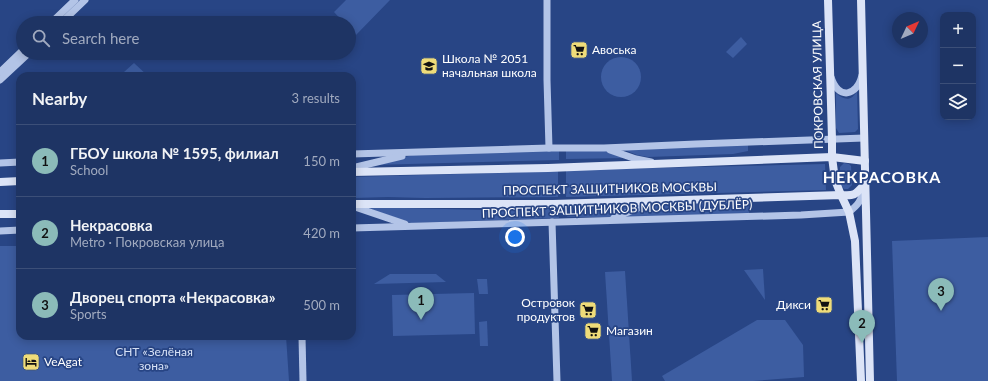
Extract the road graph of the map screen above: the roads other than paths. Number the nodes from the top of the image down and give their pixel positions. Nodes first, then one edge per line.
1 (75, 0) edge
2 (85, 0) edge
3 (547, 0) edge
4 (828, 0) edge
5 (861, 0) edge
6 (59, 16) edge
7 (68, 16) edge
8 (16, 57) edge
9 (21, 60) edge
10 (863, 71) junction
11 (0, 72) edge
12 (830, 72) junction
13 (0, 80) edge
14 (864, 138) junction
15 (832, 139) junction
16 (549, 148) junction
17 (604, 148) junction
18 (416, 152) junction
19 (356, 154) edge
20 (832, 157) junction
21 (865, 160) junction
22 (16, 162) edge
23 (0, 163) edge
24 (659, 164) junction
25 (356, 167) edge
26 (356, 172) edge
27 (16, 181) edge
28 (0, 182) edge
29 (865, 184) junction
30 (841, 195) junction
31 (655, 200) junction
32 (356, 205) edge
33 (356, 206) edge
34 (849, 212) junction
35 (0, 214) edge
36 (16, 214) edge
37 (610, 220) junction
38 (552, 222) junction
39 (411, 226) junction
40 (356, 228) edge
41 (16, 230) edge
42 (0, 231) edge
43 (302, 340) edge
44 (303, 381) edge
45 (557, 381) edge
46 (861, 381) edge
47 (870, 381) edge

1 - 6 street
2 - 7 street
3 - 16 street
4 - 12 main road, ПОКРОВСКАЯ УЛИЦА
5 - 10 main road
8 - 11 street
9 - 13 street
10 - 12 street
10 - 14 main road
12 - 15 main road, ПОКРОВСКАЯ УЛИЦА
14 - 15 street
14 - 21 main road
15 - 17 street
15 - 20 main road, ПОКРОВСКАЯ УЛИЦА
16 - 17 street
16 - 18 street
17 - 24 street
18 - 19 street
18 - 25 street
20 - 21 main road, ПРОСПЕКТ ЗАЩИТНИКОВ МОСКВЫ
20 - 24 main road, ПРОСПЕКТ ЗАЩИТНИКОВ МОСКВЫ
20 - 30 main road, ПОКРОВСКАЯ УЛИЦА
21 - 29 main road
22 - 23 street
24 - 26 main road, ПРОСПЕКТ ЗАЩИТНИКОВ МОСКВЫ
27 - 28 main road
29 - 30 main road, ПРОСПЕКТ ЗАЩИТНИКОВ МОСКВЫ
29 - 34 street
29 - 47 main road
30 - 31 main road, ПРОСПЕКТ ЗАЩИТНИКОВ МОСКВЫ
30 - 34 main road, ПОКРОВСКАЯ УЛИЦА
31 - 32 main road, ПРОСПЕКТ ЗАЩИТНИКОВ МОСКВЫ
31 - 37 street
33 - 39 street
34 - 37 street, ПРОСПЕКТ ЗАЩИТНИКОВ МОСКВЫ (ДУБЛЁР)
34 - 46 main road, ПОКРОВСКАЯ УЛИЦА
35 - 36 main road
37 - 38 street, ПРОСПЕКТ ЗАЩИТНИКОВ МОСКВЫ (ДУБЛЁР)
38 - 39 street, ПРОСПЕКТ ЗАЩИТНИКОВ МОСКВЫ (ДУБЛЁР)
38 - 45 street
39 - 40 street, ПРОСПЕКТ ЗАЩИТНИКОВ МОСКВЫ (ДУБЛЁР)
41 - 42 street
43 - 44 street

